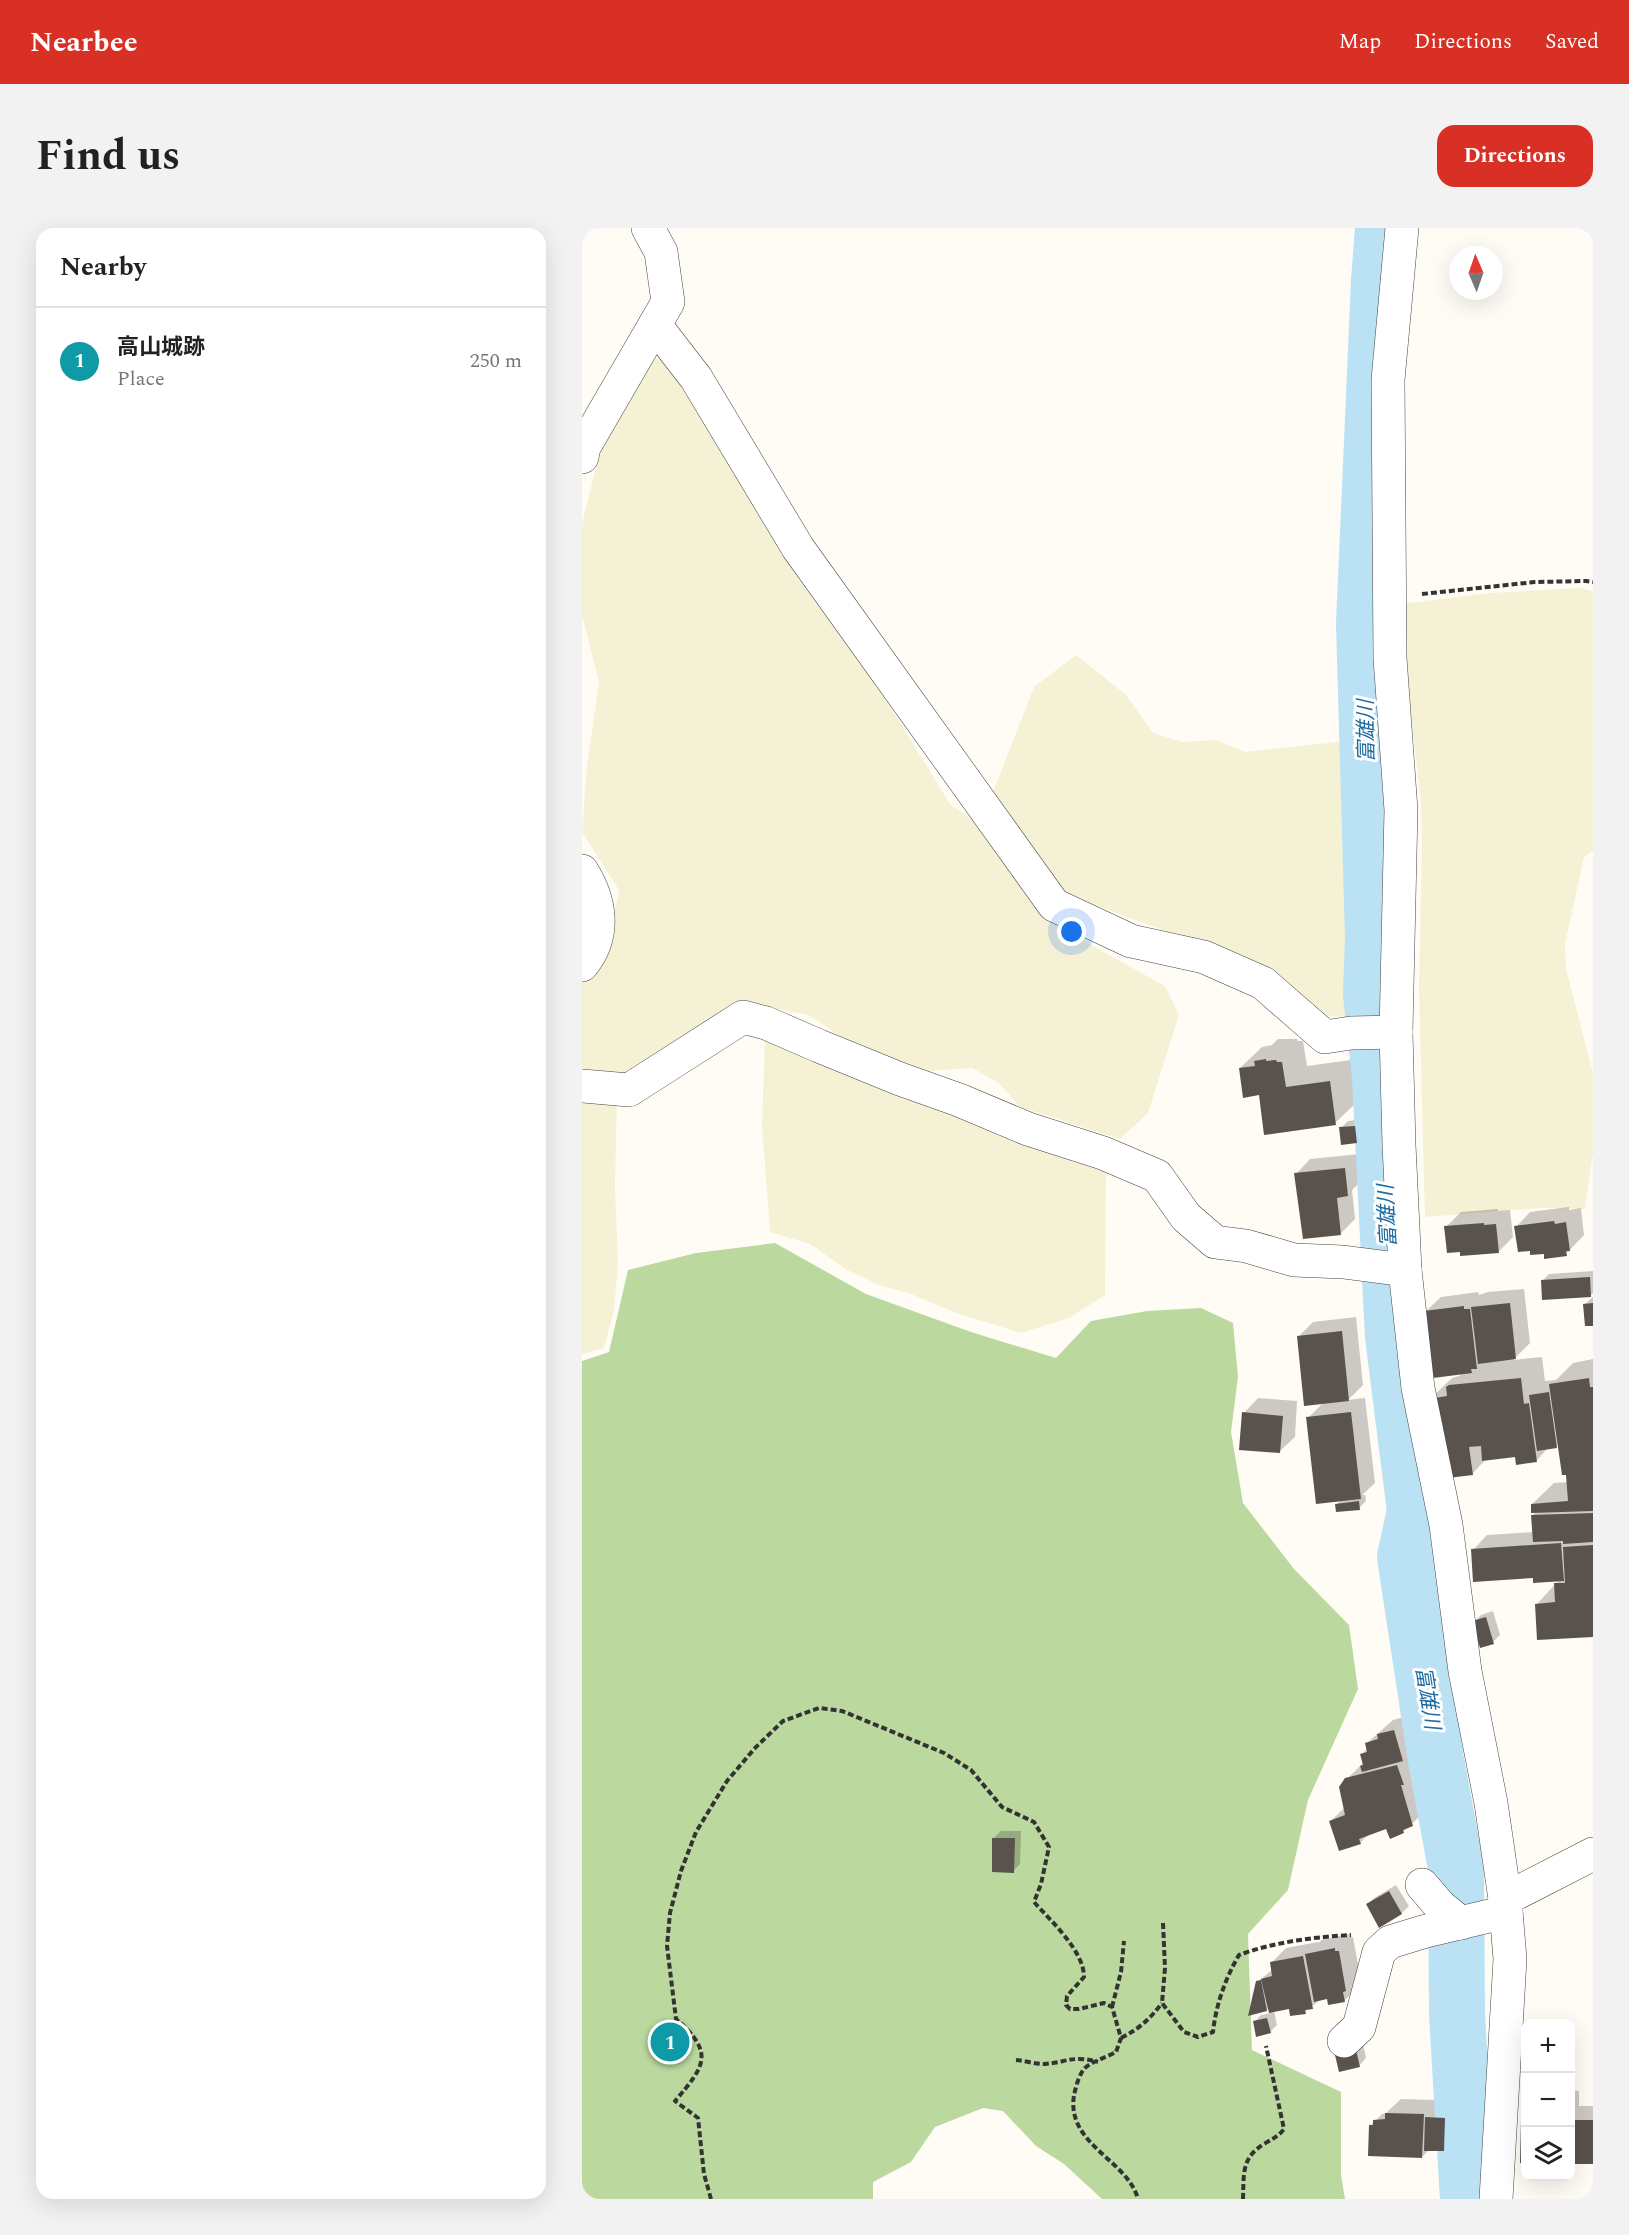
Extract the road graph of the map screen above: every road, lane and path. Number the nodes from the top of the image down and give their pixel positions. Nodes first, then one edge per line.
1 (648, 228) edge
2 (1402, 228) edge
3 (655, 325) junction
4 (582, 457) edge
5 (1593, 582) edge
6 (1388, 597) junction
7 (582, 871) edge
8 (582, 965) edge
9 (1377, 1033) junction
10 (582, 1086) edge
11 (1406, 1270) junction
12 (1593, 1854) edge
13 (1422, 1885) dead end
14 (1505, 1906) junction
15 (1163, 1923) dead end
16 (1461, 1923) junction
17 (1124, 1941) dead end
18 (1390, 1942) junction
19 (1162, 2003) junction
20 (1112, 2007) junction
21 (1121, 2038) junction
22 (1344, 2041) dead end
23 (1266, 2046) dead end
24 (1016, 2060) dead end
25 (1098, 2062) junction
26 (711, 2199) edge
27 (1138, 2199) edge
28 (1243, 2199) edge
29 (1496, 2199) edge

1 - 3 street
2 - 6 street
3 - 4 street
3 - 9 street
5 - 6 path
6 - 9 street
7 - 8 street
9 - 11 street
10 - 11 street
11 - 14 street
12 - 14 street
13 - 16 street
14 - 16 street
14 - 29 street
15 - 19 path
16 - 18 street
17 - 20 path
18 - 19 path
18 - 22 street
19 - 21 path
20 - 21 path
20 - 26 path
21 - 25 path
23 - 28 path
24 - 25 path
25 - 27 path

